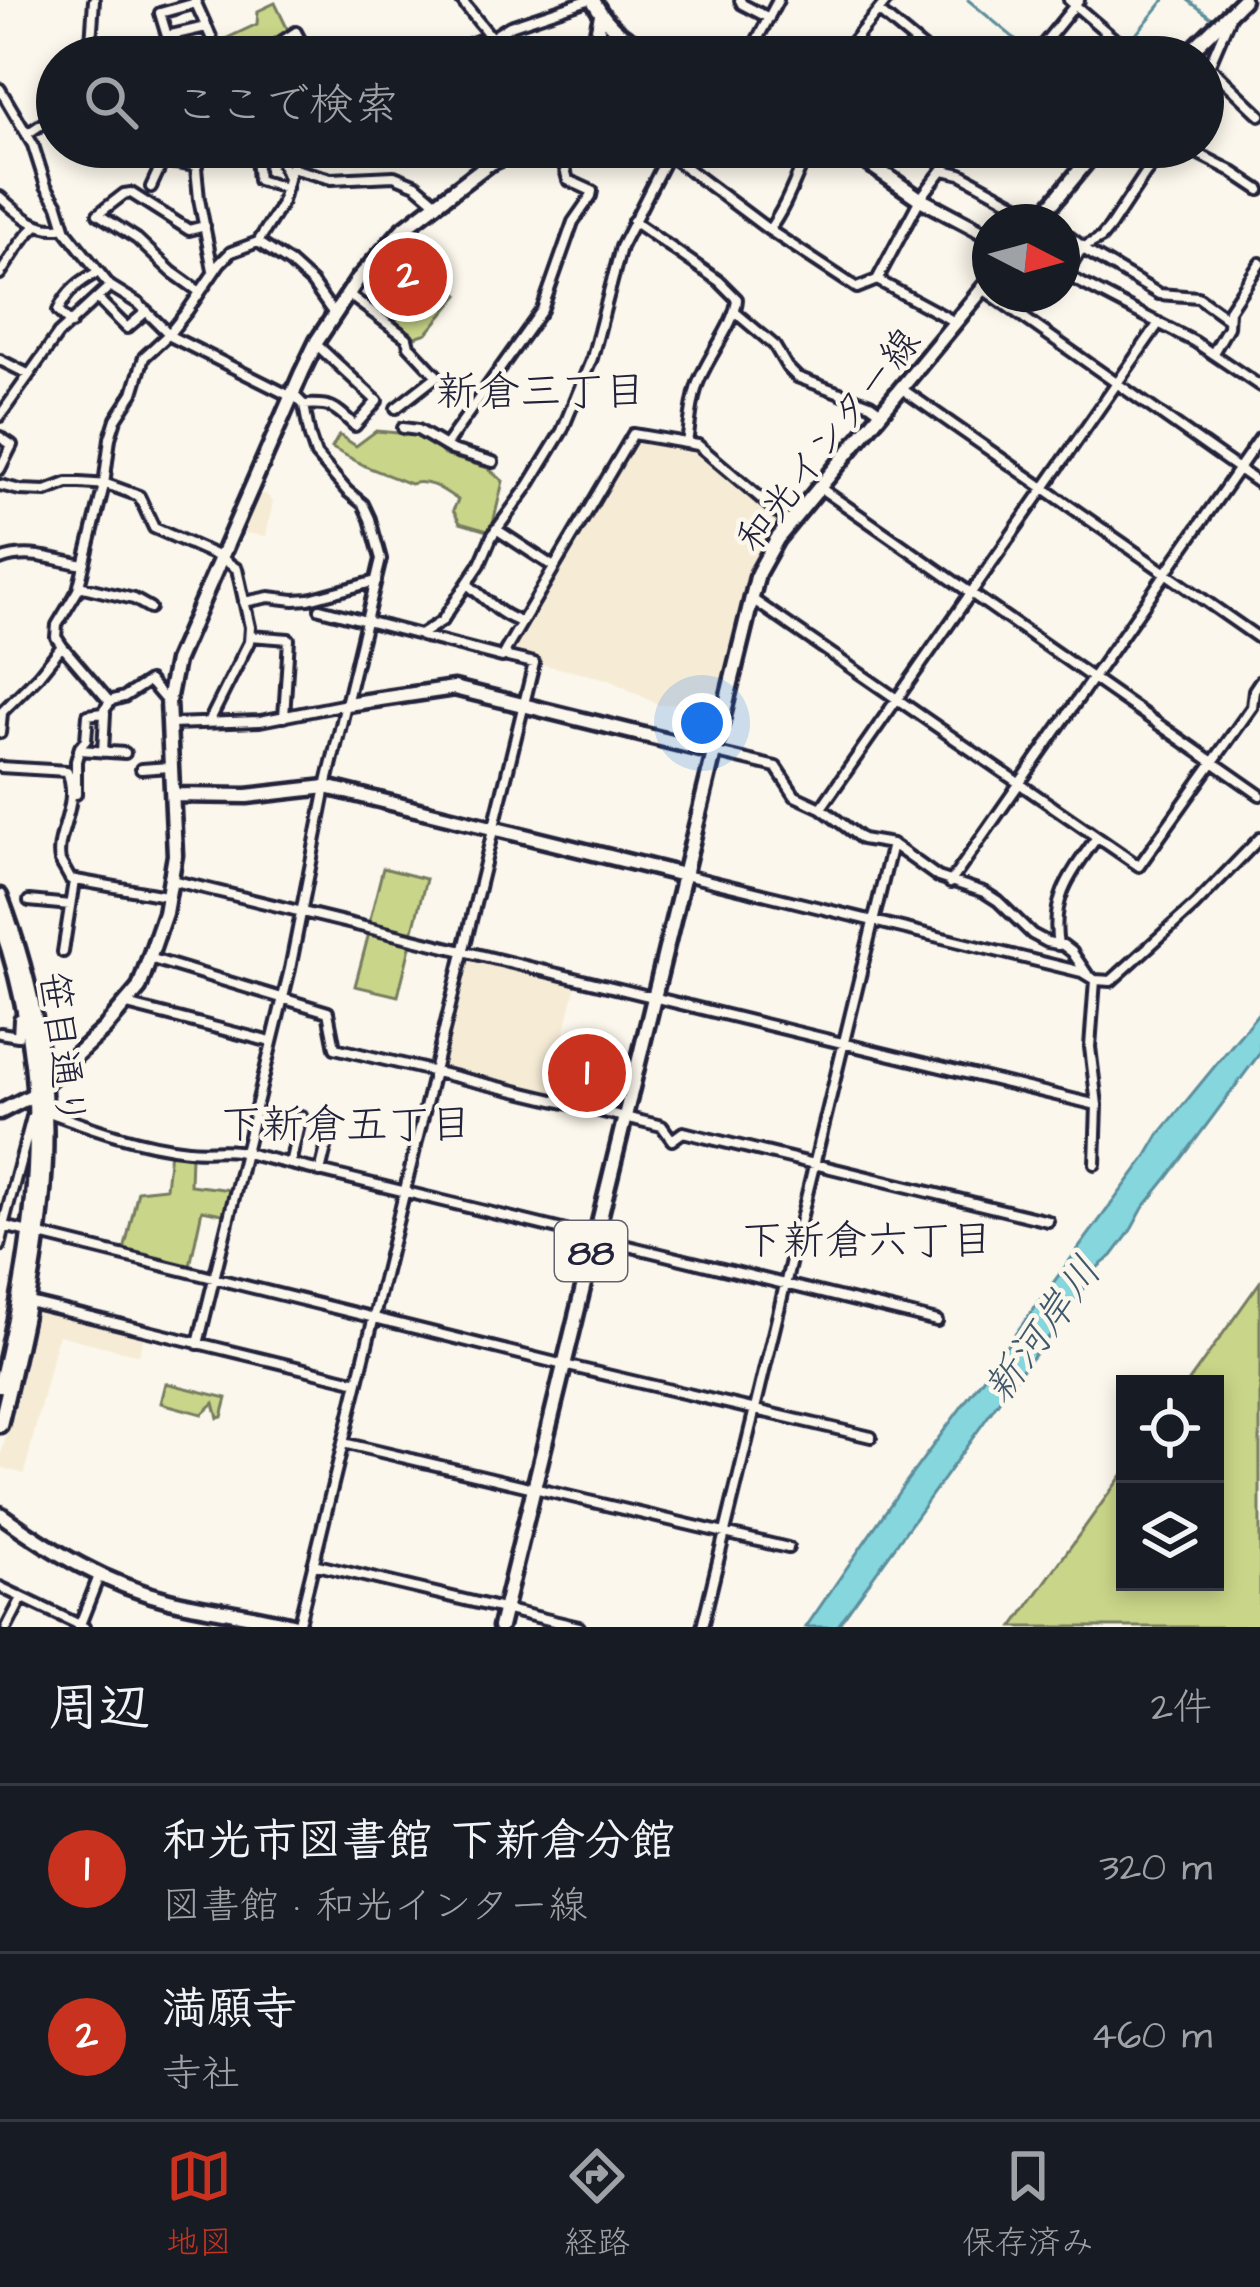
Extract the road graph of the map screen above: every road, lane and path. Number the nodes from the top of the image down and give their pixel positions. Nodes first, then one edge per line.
1 (94, 0) edge
2 (460, 0) edge
3 (590, 0) edge
4 (740, 0) edge
5 (778, 0) edge
6 (195, 1) edge
7 (1074, 2) edge
8 (882, 4) edge
9 (1238, 5) edge
10 (601, 16) junction
11 (769, 18) junction
12 (206, 27) junction
13 (91, 36) edge
14 (210, 36) edge
15 (490, 36) edge
16 (493, 36) edge
17 (597, 36) edge
18 (622, 36) edge
19 (759, 36) edge
20 (857, 36) edge
21 (912, 36) edge
22 (1049, 36) edge
23 (1111, 36) edge
24 (1206, 36) edge
25 (1223, 36) edge
26 (1224, 80) edge
27 (0, 89) edge
28 (1260, 115) edge
29 (36, 128) edge
30 (27, 134) junction
31 (36, 159) edge
32 (39, 168) edge
33 (160, 168) edge
34 (196, 168) edge
35 (257, 168) edge
36 (284, 168) edge
37 (292, 168) edge
38 (483, 168) edge
39 (565, 168) edge
40 (661, 168) edge
41 (691, 168) edge
42 (800, 168) edge
43 (877, 168) edge
44 (1083, 168) edge
45 (1150, 168) edge
46 (1222, 168) edge
47 (943, 170) joint
48 (288, 178) junction
49 (151, 187) dead end
50 (1260, 190) edge
51 (0, 197) edge
52 (920, 199) junction
53 (439, 204) junction
54 (1016, 204) edge
55 (1055, 204) edge
56 (633, 221) junction
57 (37, 226) junction
58 (205, 226) junction
59 (972, 226) edge
60 (64, 227) junction
61 (769, 230) junction
62 (258, 242) junction
63 (1080, 246) edge
64 (1083, 248) junction
65 (1080, 252) edge
66 (1260, 263) edge
67 (2, 269) edge
68 (214, 271) junction
69 (98, 272) junction
70 (877, 280) junction
71 (1080, 281) edge
72 (110, 286) junction
73 (200, 292) junction
74 (348, 295) junction
75 (97, 298) junction
76 (972, 301) edge
77 (147, 311) junction
78 (1023, 312) edge
79 (736, 313) junction
80 (335, 314) junction
81 (1227, 318) junction
82 (955, 322) junction
83 (1159, 323) junction
84 (70, 324) junction
85 (169, 334) junction
86 (316, 344) junction
87 (1213, 352) junction
88 (0, 360) edge
89 (28, 374) junction
90 (1118, 384) junction
91 (1260, 386) edge
92 (901, 388) junction
93 (291, 395) junction
94 (304, 405) junction
95 (396, 408) dead end
96 (881, 412) junction
97 (0, 416) edge
98 (403, 428) dead end
99 (0, 437) edge
100 (1260, 438) edge
101 (686, 443) junction
102 (445, 446) junction
103 (493, 462) dead end
104 (0, 469) edge
105 (1239, 469) junction
106 (1260, 484) edge
107 (0, 485) edge
108 (104, 485) junction
109 (819, 487) junction
110 (1045, 489) junction
111 (790, 523) junction
112 (496, 530) junction
113 (220, 557) junction
114 (0, 560) edge
115 (84, 565) junction
116 (554, 567) junction
117 (1166, 573) junction
118 (376, 581) junction
119 (467, 584) junction
120 (79, 586) junction
121 (970, 593) junction
122 (751, 598) junction
123 (244, 602) junction
124 (150, 608) dead end
125 (320, 609) dead end
126 (366, 621) junction
127 (522, 622) junction
128 (420, 635) junction
129 (250, 636) junction
130 (1260, 639) edge
131 (62, 646) junction
132 (505, 655) junction
133 (1092, 678) junction
134 (1260, 681) edge
135 (898, 698) junction
136 (111, 701) junction
137 (168, 701) junction
138 (347, 704) junction
139 (523, 705) junction
140 (105, 711) junction
141 (1, 714) edge
142 (284, 717) junction
143 (209, 722) junction
144 (168, 724) junction
145 (0, 733) edge
146 (79, 750) junction
147 (103, 752) junction
148 (713, 752) junction
149 (124, 753) dead end
150 (1213, 762) junction
151 (0, 767) edge
152 (171, 767) junction
153 (141, 770) dead end
154 (1018, 782) junction
155 (326, 787) junction
156 (173, 794) junction
157 (1260, 795) edge
158 (821, 808) junction
159 (68, 819) junction
160 (493, 828) junction
161 (1096, 837) junction
162 (1260, 838) edge
163 (892, 844) junction
164 (683, 875) junction
165 (171, 880) junction
166 (74, 881) junction
167 (950, 883) junction
168 (0, 896) edge
169 (168, 896) junction
170 (29, 901) dead end
171 (70, 905) junction
172 (301, 912) junction
173 (872, 921) junction
174 (0, 923) edge
175 (1058, 945) junction
176 (63, 952) dead end
177 (463, 952) junction
178 (149, 958) junction
179 (1091, 977) junction
180 (654, 997) junction
181 (282, 998) junction
182 (127, 1005) junction
183 (26, 1018) junction
184 (0, 1033) edge
185 (272, 1042) junction
186 (843, 1042) junction
187 (434, 1070) junction
188 (40, 1087) junction
189 (1097, 1105) junction
190 (42, 1110) junction
191 (0, 1112) edge
192 (301, 1116) dead end
193 (625, 1118) junction
194 (330, 1131) dead end
195 (244, 1154) junction
196 (290, 1164) junction
197 (1095, 1164) dead end
198 (814, 1165) junction
199 (320, 1172) junction
200 (404, 1193) junction
201 (1048, 1221) dead end
202 (3, 1226) edge
203 (36, 1234) junction
204 (594, 1238) junction
205 (0, 1246) edge
206 (213, 1279) junction
207 (784, 1286) junction
208 (29, 1302) junction
209 (373, 1318) junction
210 (937, 1321) dead end
211 (198, 1344) junction
212 (3, 1358) edge
213 (564, 1365) junction
214 (358, 1382) junction
215 (0, 1386) edge
216 (754, 1410) junction
217 (0, 1425) edge
218 (872, 1437) dead end
219 (343, 1443) junction
220 (534, 1486) junction
221 (0, 1514) edge
222 (724, 1533) junction
223 (788, 1548) dead end
224 (313, 1564) junction
225 (99, 1576) junction
226 (0, 1587) edge
227 (22, 1598) junction
228 (215, 1609) junction
229 (504, 1609) junction
230 (8, 1626) edge
231 (81, 1626) edge
232 (215, 1627) edge
233 (298, 1627) edge
234 (500, 1627) edge
235 (579, 1627) edge
236 (702, 1627) edge

1 - 13 street
2 - 15 street
3 - 10 main road
3 - 16 street
4 - 11 street
5 - 11 street
6 - 12 street
6 - 12 street
7 - 22 street
7 - 23 street
8 - 20 street
8 - 21 street
9 - 24 main road
9 - 25 street
10 - 17 main road
10 - 18 main road
11 - 19 street
12 - 14 street
26 - 28 street
27 - 30 street
29 - 30 street
30 - 31 street
32 - 60 street
33 - 49 street
34 - 58 street
35 - 48 street
36 - 48 street
37 - 48 street
38 - 53 main road
39 - 102 street
40 - 56 street
41 - 61 street
42 - 61 street
43 - 52 main road
44 - 55 main road
45 - 64 street
46 - 50 street
47 - 52 street
47 - 54 street
48 - 53 street
48 - 62 street
51 - 57 street
52 - 59 main road
52 - 70 street
53 - 74 main road
56 - 79 street
56 - 112 street
57 - 60 street
57 - 67 street
58 - 68 street
58 - 73 street
60 - 69 street
61 - 70 street
62 - 68 street
62 - 80 street
63 - 64 street
64 - 65 street
64 - 81 street
66 - 81 street
68 - 73 street
69 - 72 street
69 - 84 street
70 - 82 street
71 - 83 street
72 - 75 street
72 - 77 street
73 - 85 street
74 - 80 main road
74 - 95 street
75 - 77 street
75 - 84 street
76 - 82 main road, 和光インター線 / 88
77 - 85 street
78 - 90 street
79 - 96 street
79 - 101 street
80 - 86 main road
81 - 87 street
82 - 92 main road, 和光インター線 / 88
83 - 87 street
83 - 90 street
84 - 89 street
85 - 93 street
85 - 108 street
86 - 93 main road
86 - 94 street
87 - 91 street
88 - 89 street
89 - 97 street
90 - 105 street
90 - 110 street
92 - 96 main road, 和光インター線 / 88
92 - 110 street
93 - 94 street
93 - 113 main road
94 - 118 street
96 - 109 main road, 和光インター線 / 88
98 - 102 street
99 - 104 street
100 - 105 street
101 - 111 street
101 - 116 street
102 - 103 street
105 - 106 street
105 - 117 street
107 - 108 street
108 - 113 street
108 - 115 street
109 - 111 main road, 和光インター線 / 88
109 - 121 street
110 - 117 street
110 - 121 street
111 - 122 main road, 和光インター線 / 88
112 - 116 street
112 - 119 street
113 - 123 street
113 - 137 main road
114 - 115 street
115 - 120 street
116 - 127 street
117 - 130 street
117 - 133 street
118 - 123 street
118 - 126 street
119 - 127 street
119 - 128 street
120 - 124 street
120 - 131 street
121 - 133 street
121 - 135 street
122 - 135 street
122 - 148 main road, 和光インター線 / 88
123 - 129 street
125 - 126 street
126 - 128 street
126 - 138 street
127 - 132 street
128 - 132 street
129 - 142 street
129 - 143 street
131 - 136 street
131 - 141 street
132 - 139 street
133 - 150 street
133 - 154 street
134 - 150 street
135 - 154 street
135 - 158 street
136 - 137 street
136 - 140 street
137 - 144 main road
138 - 139 main road
138 - 142 street
138 - 155 street
139 - 148 main road
139 - 160 street
140 - 146 street
140 - 147 street
141 - 145 street
142 - 143 street
143 - 144 street
144 - 152 main road
146 - 147 street
146 - 159 street
147 - 149 street
148 - 158 street
148 - 164 main road, 和光インター線 / 88
150 - 157 street
150 - 161 street
151 - 159 street
152 - 153 street
152 - 156 main road
154 - 161 street
154 - 167 street
155 - 156 main road
155 - 160 main road
155 - 172 street
156 - 165 main road
158 - 163 street
159 - 166 street
160 - 164 main road
160 - 177 street
161 - 175 street
162 - 179 street
163 - 167 street
163 - 173 street
164 - 173 street
164 - 180 main road, 和光インター線 / 88
165 - 169 main road
165 - 172 street
166 - 169 street
166 - 171 street
167 - 175 street
168 - 188 main road, 笹目通り
169 - 178 main road
170 - 171 street
171 - 176 street
172 - 177 street
172 - 181 street
173 - 179 street
173 - 186 street
174 - 183 main road, 笹目通り
175 - 179 street
177 - 180 street
177 - 187 street
178 - 181 street
178 - 182 main road
179 - 189 street
180 - 186 street
180 - 193 main road, 和光インター線 / 88
181 - 185 street
181 - 187 street
182 - 185 street
182 - 188 main road
183 - 184 street
183 - 188 main road, 笹目通り
185 - 195 street
186 - 189 street
186 - 198 street
187 - 193 street
187 - 200 street
188 - 190 main road, 笹目通り
188 - 191 main road
189 - 197 street
190 - 195 street
190 - 202 street
190 - 203 main road, 笹目通り
192 - 196 street
193 - 198 street
193 - 204 main road, 和光インター線 / 88
194 - 199 street
195 - 196 street
195 - 206 street
196 - 199 street
198 - 201 street
198 - 207 street
199 - 200 street
200 - 204 street
200 - 209 street
202 - 203 street
202 - 205 street
203 - 206 street
203 - 208 main road, 笹目通り
203 - 212 main road, 笹目通り
204 - 207 street
204 - 213 main road, 和光インター線 / 88
206 - 209 street
206 - 211 street
207 - 210 street
207 - 216 street
208 - 211 street
208 - 217 main road, 笹目通り
209 - 213 street
209 - 214 street
211 - 214 street
212 - 215 main road, 笹目通り
213 - 216 street
213 - 220 main road, 和光インター線 / 88
214 - 219 street
216 - 218 street
216 - 222 street
219 - 220 street
219 - 224 street
220 - 222 street
220 - 229 main road, 和光インター線 / 88
221 - 225 main road
222 - 223 street
222 - 236 street
224 - 229 street
224 - 233 street
225 - 228 main road
225 - 231 street
226 - 227 street
227 - 230 street
227 - 231 street
228 - 232 street
228 - 233 main road
229 - 234 main road, 和光インター線 / 88
229 - 235 street

